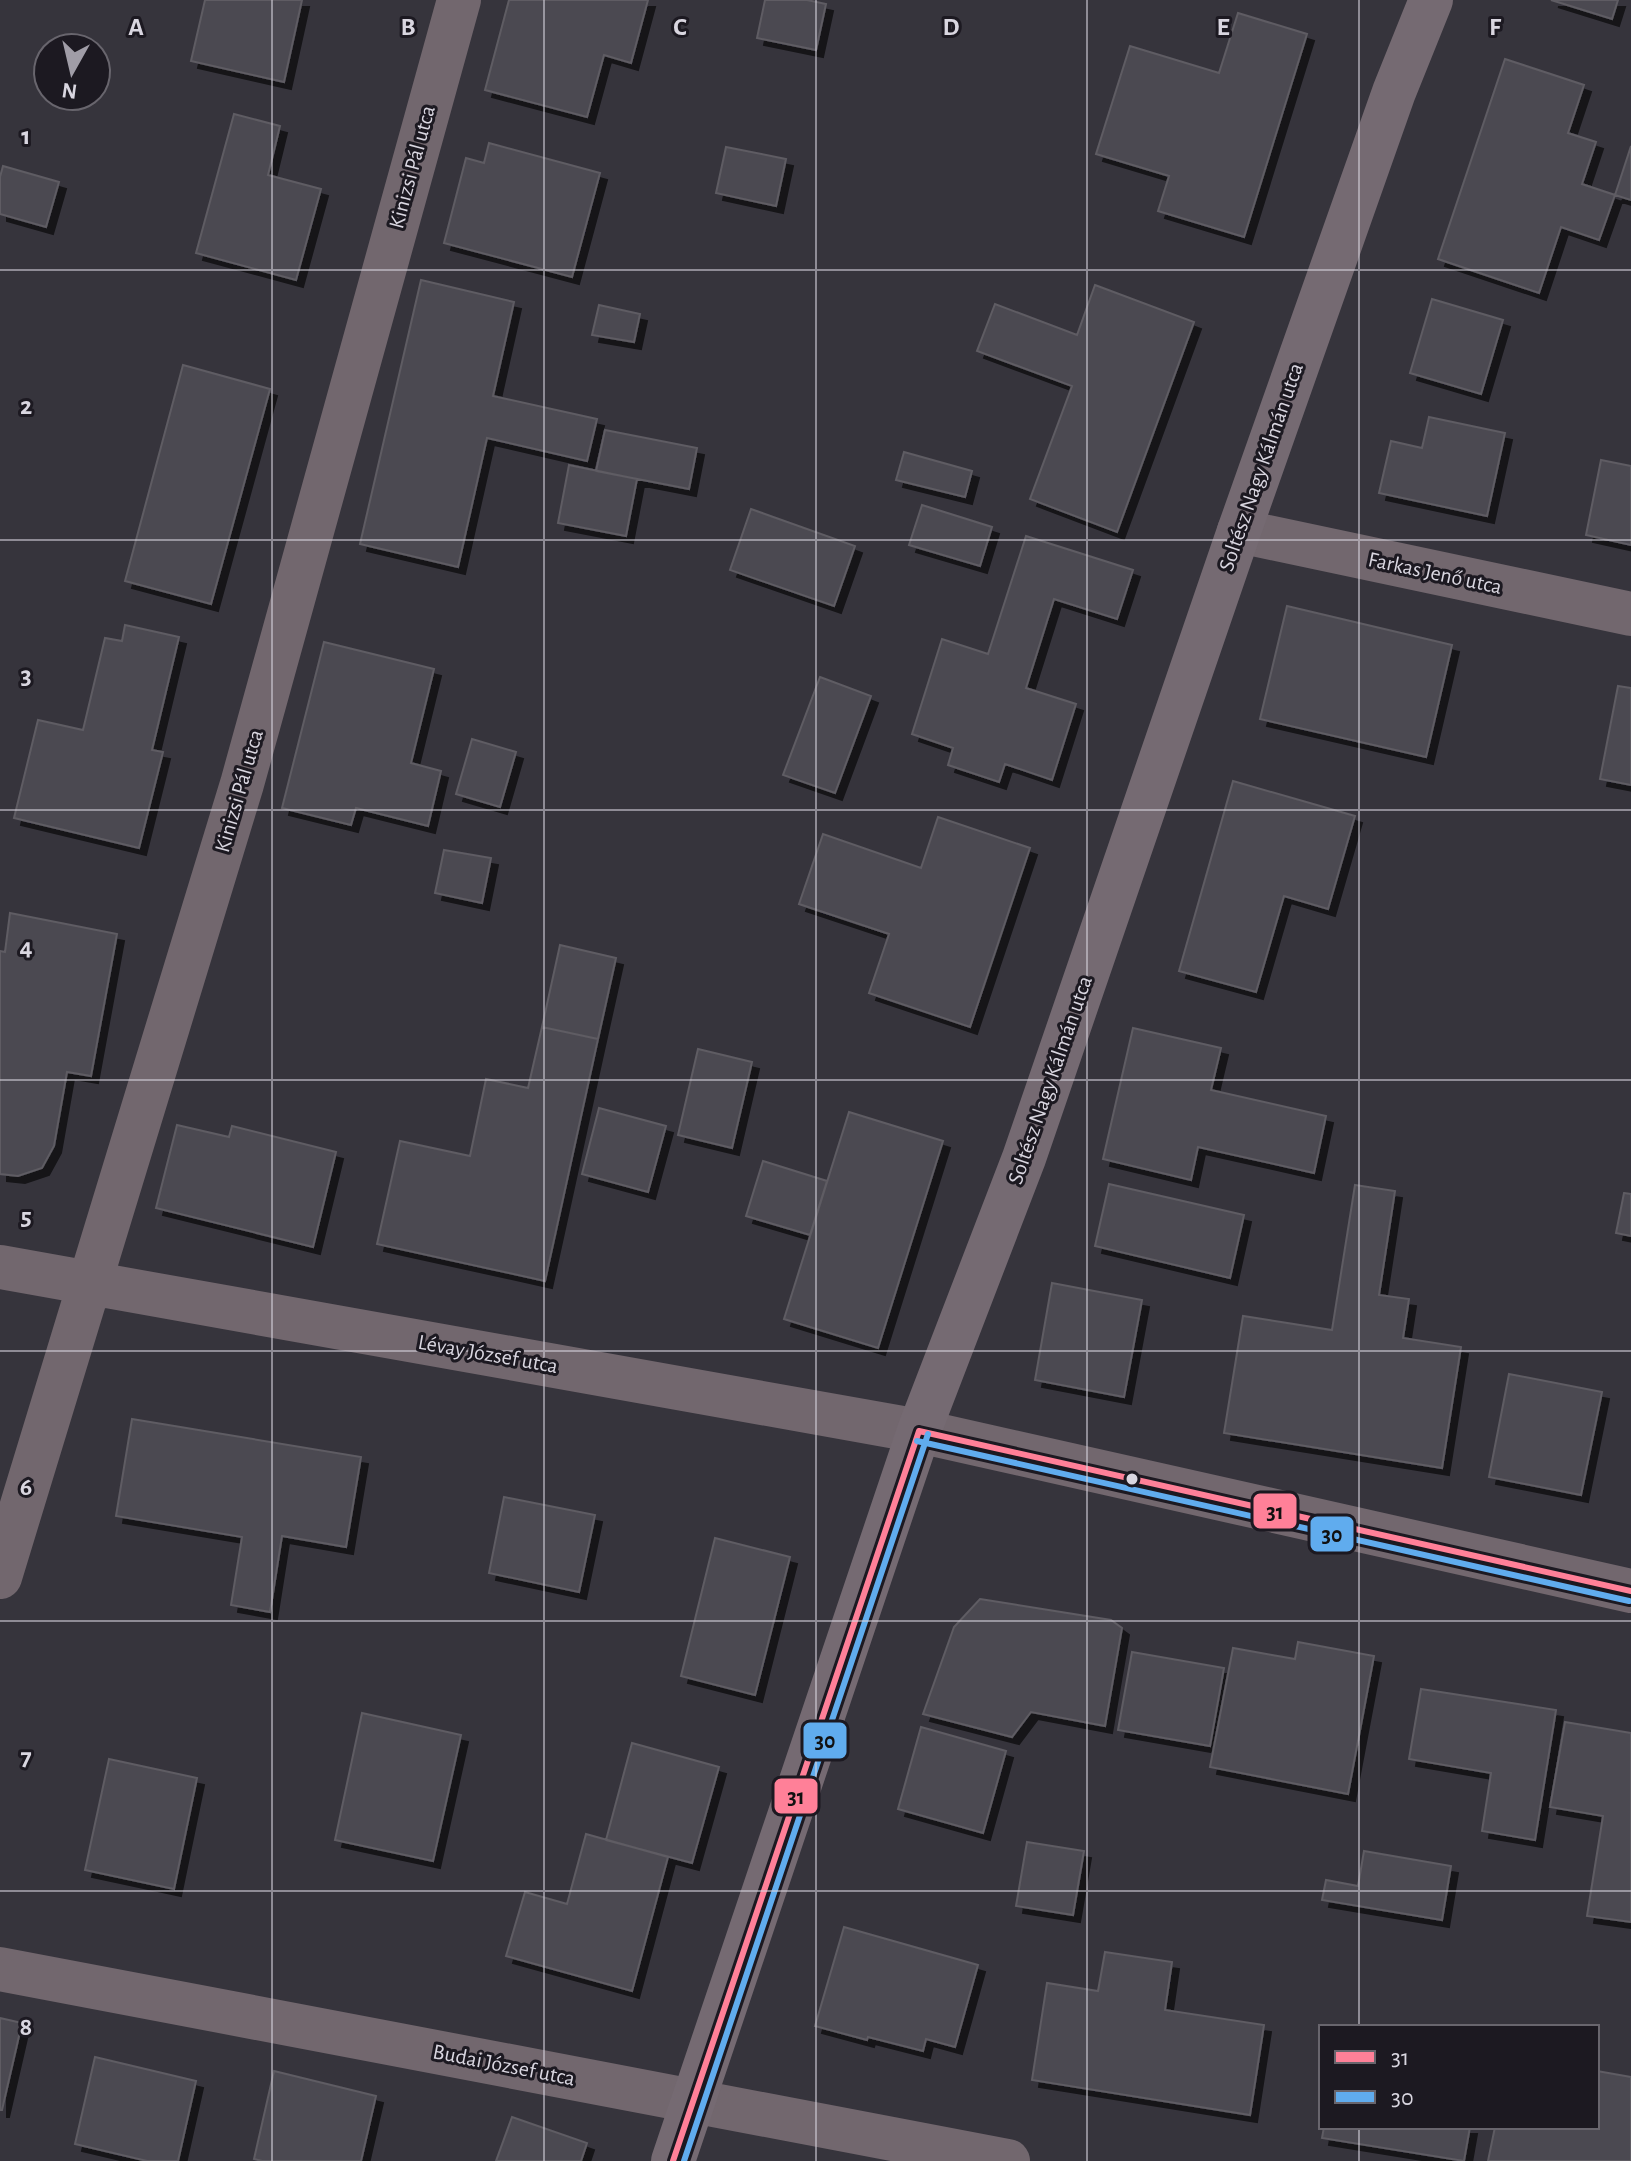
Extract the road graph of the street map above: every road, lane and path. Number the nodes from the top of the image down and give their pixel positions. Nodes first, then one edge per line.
1 (459, 0) edge
2 (1431, 0) edge
3 (1239, 531) junction
4 (1631, 614) edge
5 (0, 1267) edge
6 (90, 1284) junction
7 (919, 1431) junction
8 (0, 1577) edge
9 (1631, 1591) edge
10 (0, 1969) edge
11 (693, 2101) junction
12 (673, 2161) edge
13 (1008, 2161) edge

1 - 6 street, Kinizsi Pál utca
2 - 3 street, Soltész Nagy Kálmán utca
3 - 4 street, Farkas Jenő utca
3 - 7 street, Soltész Nagy Kálmán utca
5 - 6 street, Lévay József utca
6 - 7 street, Lévay József utca
6 - 8 street, Kinizsi Pál utca
7 - 9 street, Lévay József utca
7 - 11 street, Soltész Nagy Kálmán utca
10 - 11 street, Budai József utca
11 - 12 street, Soltész Nagy Kálmán utca
11 - 13 street, Budai József utca

